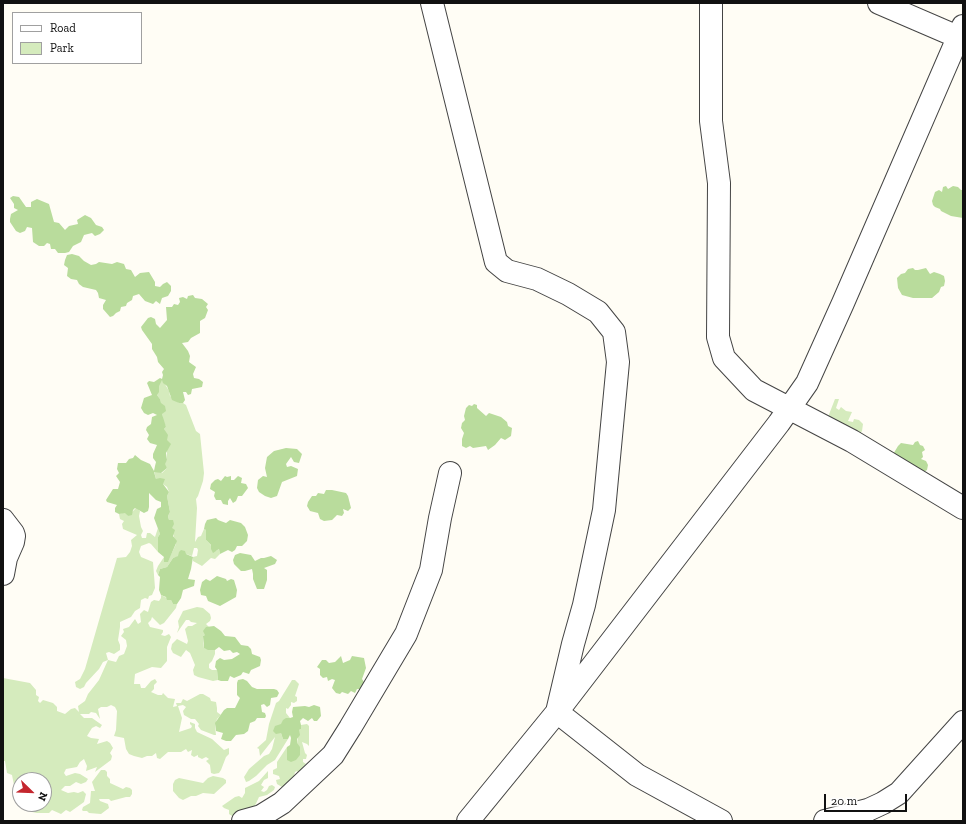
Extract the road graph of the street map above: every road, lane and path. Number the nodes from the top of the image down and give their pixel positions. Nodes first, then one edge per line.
1 (432, 3) edge
2 (711, 3) edge
3 (879, 3) edge
4 (961, 32) edge
5 (789, 408) junction
6 (450, 473) dead end
7 (963, 508) edge
8 (3, 520) edge
9 (3, 574) edge
10 (557, 712) junction
11 (963, 722) edge
12 (243, 821) edge
13 (468, 821) edge
14 (720, 821) edge
15 (825, 821) edge

1 - 10 street
2 - 5 street
3 - 4 street
4 - 5 street
5 - 7 street
5 - 10 street
6 - 12 street
8 - 9 street
10 - 13 street
10 - 14 street
11 - 15 street

